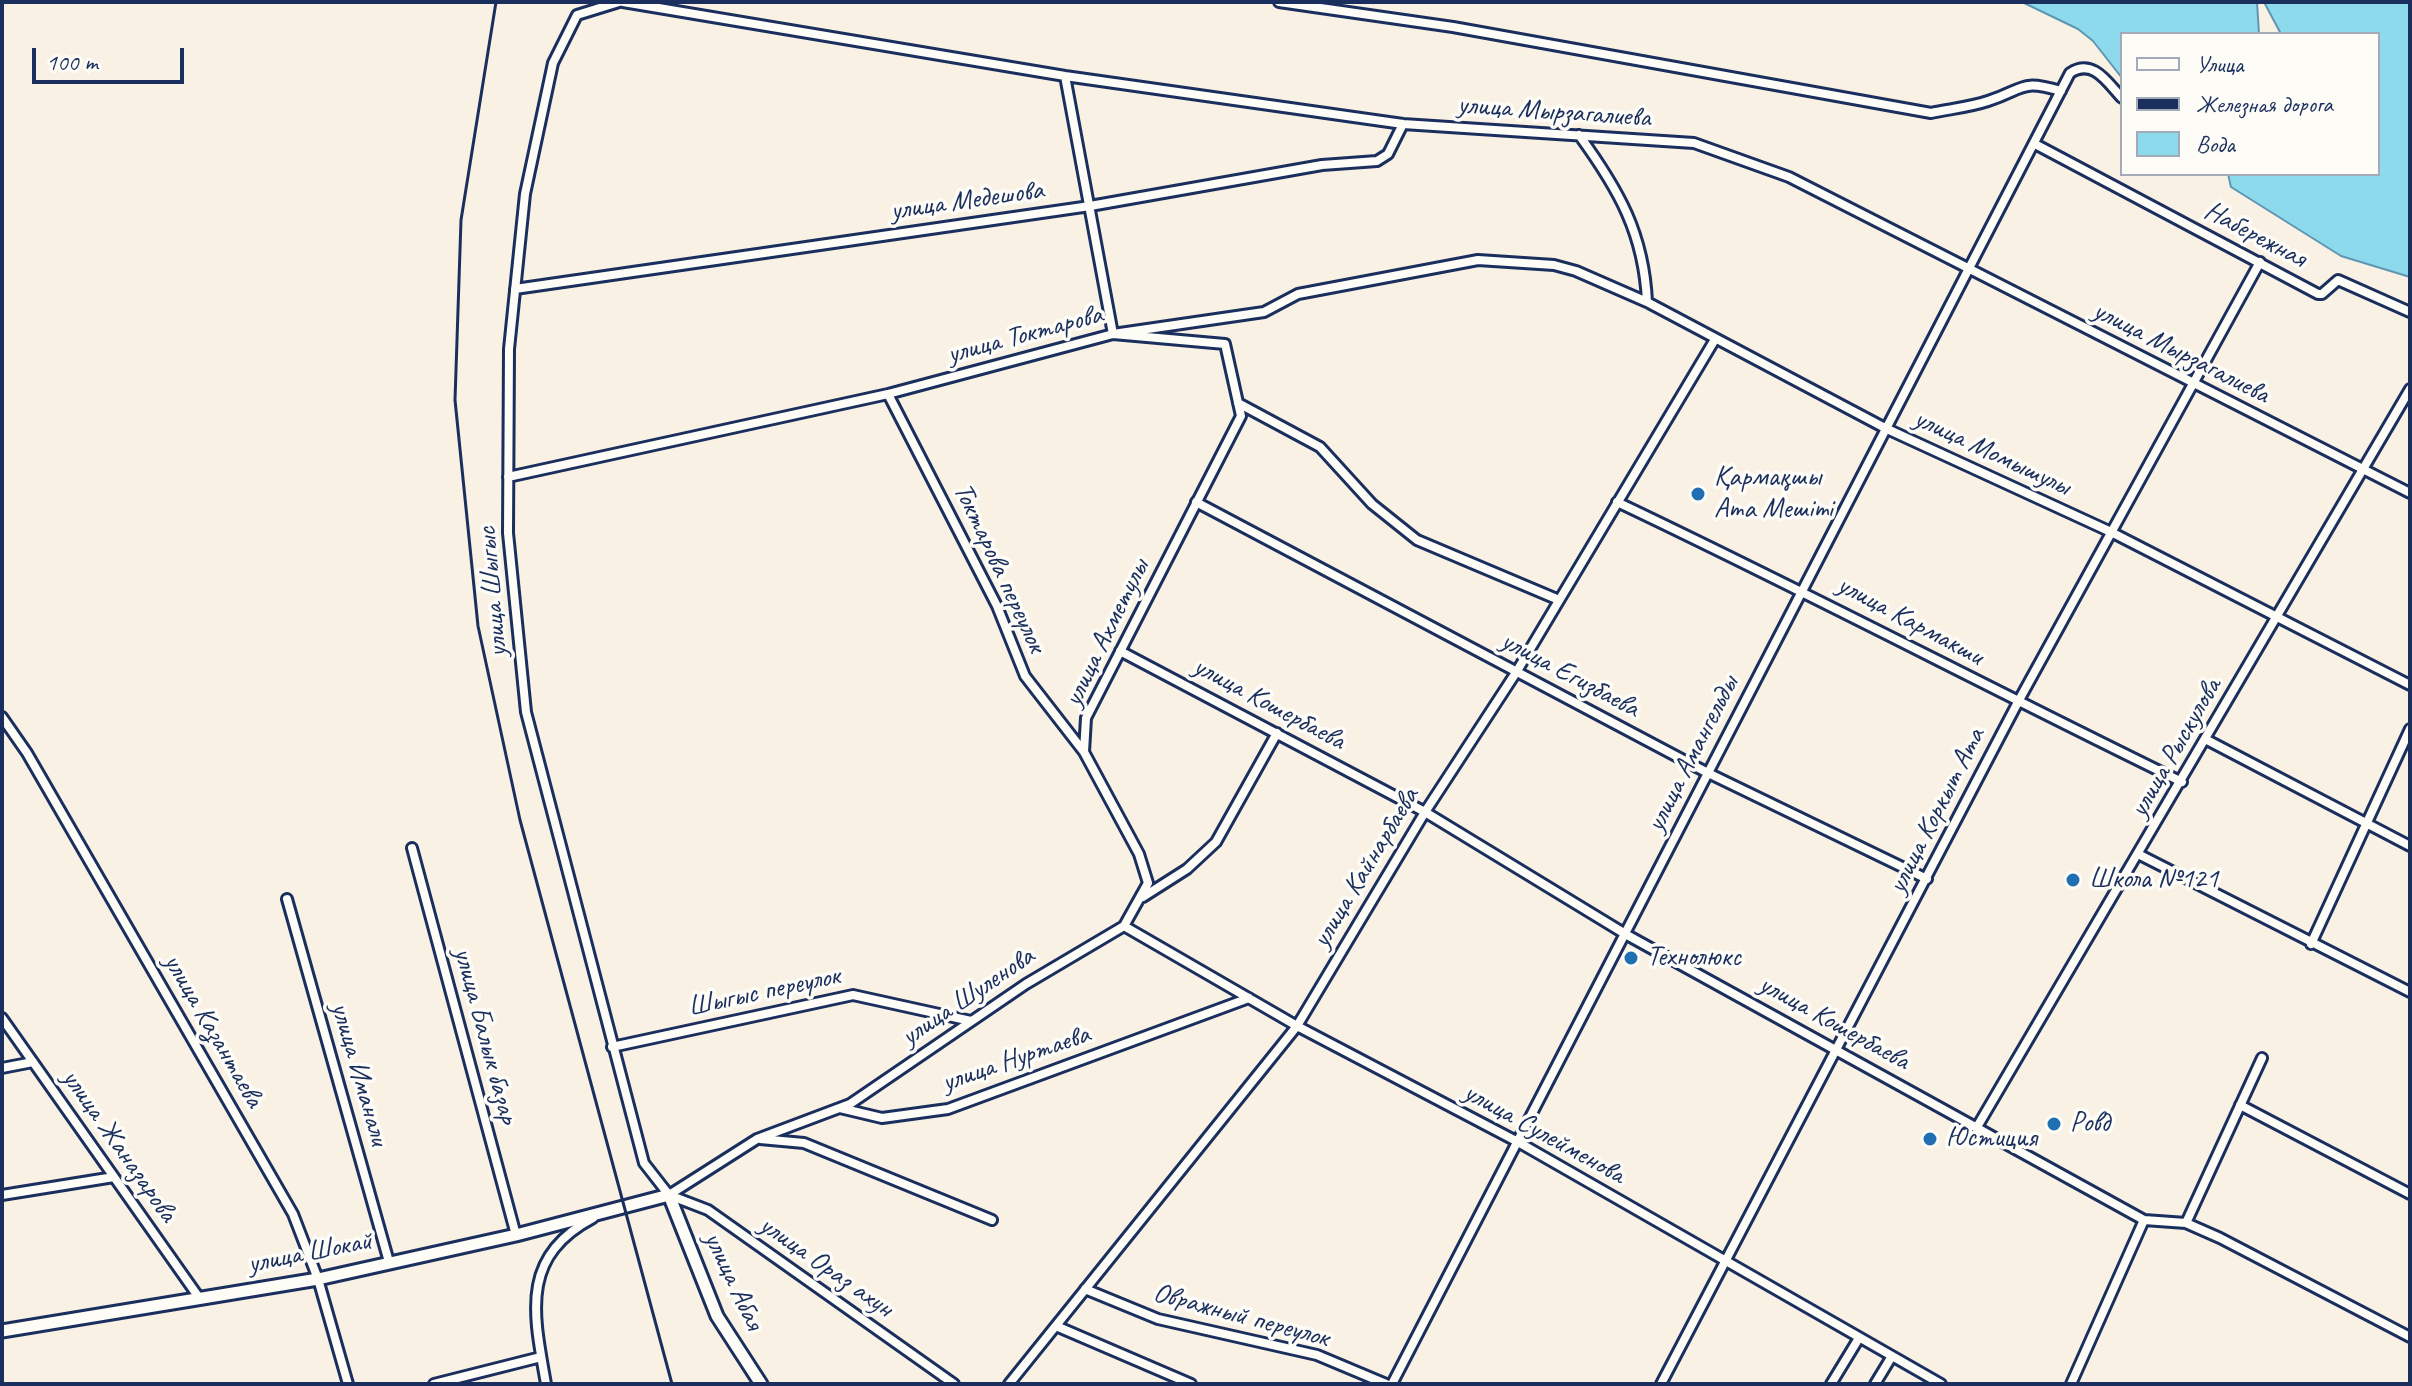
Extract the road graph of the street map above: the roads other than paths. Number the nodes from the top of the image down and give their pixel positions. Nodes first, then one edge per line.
1 (621, 2) edge
2 (1279, 2) edge
3 (1065, 76) junction
4 (2061, 91) junction
5 (2120, 96) edge
6 (1403, 124) junction
7 (1579, 135) junction
8 (2035, 144) junction
9 (1090, 206) junction
10 (2260, 262) junction
11 (1554, 265) joint
12 (1969, 270) junction
13 (515, 289) junction
14 (1647, 302) junction
15 (2410, 312) edge
16 (1113, 334) junction
17 (1714, 341) junction
18 (2193, 383) junction
19 (2410, 389) edge
20 (888, 394) junction
21 (1238, 403) junction
22 (1885, 428) junction
23 (2365, 470) junction
24 (508, 477) junction
25 (2410, 493) edge
26 (1196, 502) junction
27 (1617, 502) junction
28 (2111, 532) junction
29 (1800, 588) junction
30 (1559, 600) junction
31 (2276, 619) junction
32 (1120, 651) junction
33 (1517, 671) junction
34 (2410, 685) edge
35 (2018, 702) junction
36 (2, 717) edge
37 (2410, 729) edge
38 (1277, 733) junction
39 (2207, 740) junction
40 (1084, 752) junction
41 (1708, 773) junction
42 (2182, 782) junction
43 (1425, 812) junction
44 (2367, 823) junction
45 (2410, 846) edge
46 (412, 848) dead end
47 (2140, 855) junction
48 (1927, 879) junction
49 (1143, 897) junction
50 (287, 899) dead end
51 (1124, 926) junction
52 (1627, 935) junction
53 (2311, 944) junction
54 (2410, 992) edge
55 (1249, 998) junction
56 (2, 1018) edge
57 (971, 1021) junction
58 (1297, 1026) junction
59 (612, 1047) junction
60 (1838, 1050) junction
61 (2262, 1058) dead end
62 (33, 1062) junction
63 (2, 1068) edge
64 (2240, 1105) junction
65 (839, 1108) junction
66 (1977, 1127) junction
67 (757, 1139) junction
68 (1518, 1142) junction
69 (114, 1177) junction
70 (2410, 1194) edge
71 (2, 1195) edge
72 (669, 1195) junction
73 (606, 1211) junction
74 (992, 1220) dead end
75 (2144, 1220) junction
76 (2186, 1223) junction
77 (516, 1235) junction
78 (389, 1262) junction
79 (1726, 1262) junction
80 (318, 1279) junction
81 (1085, 1289) junction
82 (200, 1299) junction
83 (1056, 1326) junction
84 (2, 1331) edge
85 (2410, 1337) edge
86 (1859, 1338) junction
87 (1892, 1356) junction
88 (541, 1357) junction
89 (348, 1384) edge
90 (434, 1384) edge
91 (546, 1384) edge
92 (761, 1384) edge
93 (954, 1384) edge
94 (1009, 1384) edge
95 (1191, 1384) edge
96 (1386, 1384) edge
97 (1392, 1384) edge
98 (1661, 1384) edge
99 (1831, 1384) edge
100 (1875, 1384) edge
101 (1941, 1384) edge
102 (2071, 1384) edge

1 - 3 street, улица Мырзагалиева
1 - 13 street, улица Шыгыс
2 - 4 street
3 - 6 street, улица Мырзагалиева
3 - 9 street
4 - 5 street
4 - 8 street, улица Амангельды
6 - 7 street, улица Мырзагалиева
6 - 9 street, улица Медешова
7 - 12 street, улица Мырзагалиева
7 - 14 street
8 - 10 street, Набережная
8 - 12 street, улица Амангельды
9 - 13 street, улица Медешова
9 - 16 street
10 - 15 street, Набережная
10 - 18 street, улица Коркыт Ата
11 - 14 street, улица Момышулы
11 - 16 street, улица Токтарова
12 - 18 street, улица Мырзагалиева
12 - 22 street, улица Амангельды
13 - 24 street, улица Шыгыс
14 - 17 street, улица Момышулы
16 - 20 street, улица Токтарова
16 - 21 street, улица Ахметулы
17 - 22 street, улица Момышулы
17 - 27 street, улица Кайнарбаева
18 - 23 street, улица Мырзагалиева
18 - 28 street, улица Коркыт Ата
19 - 23 street, улица Рыскулова
20 - 24 street, улица Токтарова
20 - 40 street, Токтарова переулок
21 - 26 street, улица Ахметулы
21 - 30 street
22 - 28 street, улица Момышулы
22 - 29 street, улица Амангельды
23 - 25 street, улица Мырзагалиева
23 - 31 street, улица Рыскулова
24 - 59 street, улица Шыгыс
26 - 32 street, улица Ахметулы
26 - 33 street, улица Егизбаева
27 - 29 street, улица Кармакши
27 - 30 street, улица Кайнарбаева
28 - 31 street, улица Момышулы
28 - 35 street, улица Коркыт Ата
29 - 35 street, улица Кармакши
29 - 41 street, улица Амангельды
30 - 33 street, улица Кайнарбаева
31 - 34 street, улица Момышулы
31 - 39 street, улица Рыскулова
32 - 38 street, улица Кошербаева
32 - 40 street, улица Ахметулы
33 - 41 street, улица Егизбаева
33 - 43 street, улица Кайнарбаева
35 - 42 street, улица Кармакши
35 - 48 street, улица Коркыт Ата
36 - 80 street, улица Казантаева
37 - 44 street
38 - 43 street, улица Кошербаева
38 - 49 street
39 - 42 street, улица Рыскулова
39 - 44 street
40 - 49 street, улица Ахметулы
41 - 48 street, улица Егизбаева
41 - 52 street, улица Амангельды
42 - 47 street, улица Рыскулова
43 - 52 street, улица Кошербаева
43 - 58 street, улица Кайнарбаева
44 - 45 street
44 - 53 street
46 - 77 street, улица Балык базар
47 - 53 street
47 - 66 street, улица Рыскулова
48 - 60 street, улица Коркыт Ата
49 - 51 street
50 - 78 street, улица Иманали
51 - 55 street, улица Сулейменова
51 - 57 street, улица Шуленова
52 - 60 street, улица Кошербаева
52 - 68 street, улица Амангельды
53 - 54 street
55 - 58 street, улица Сулейменова
55 - 65 street, улица Нуртаева
56 - 62 street, улица Жаназарова
57 - 59 street, Шыгыс переулок
57 - 65 street, улица Шуленова
58 - 68 street, улица Сулейменова
58 - 81 street, улица Кайнарбаева
59 - 72 street, улица Шыгыс
60 - 66 street, улица Кошербаева
60 - 79 street, улица Коркыт Ата
61 - 64 street
62 - 63 street
62 - 69 street, улица Жаназарова
64 - 70 street
64 - 76 street
65 - 67 street
66 - 75 street, улица Кошербаева
67 - 72 street
67 - 74 street
68 - 79 street, улица Сулейменова
68 - 97 street, улица Амангельды
69 - 71 street
69 - 82 street, улица Жаназарова
72 - 73 street, улица Шокай
72 - 92 street, улица Абая
72 - 93 street, улица Ораз ахун
73 - 77 street, улица Шокай
73 - 88 street
75 - 76 street, улица Кошербаева
75 - 102 street
76 - 85 street, улица Кошербаева
77 - 78 street, улица Шокай
78 - 80 street, улица Шокай
79 - 86 street, улица Сулейменова
79 - 98 street, улица Коркыт Ата
80 - 82 street, улица Шокай
80 - 89 street, улица Казантаева
81 - 83 street, улица Кайнарбаева
81 - 96 street, Овражный переулок
82 - 84 street, улица Шокай
83 - 94 street, улица Кайнарбаева
83 - 95 street
86 - 87 street, улица Сулейменова
86 - 99 street
87 - 100 street
87 - 101 street, улица Сулейменова
88 - 90 street
88 - 91 street

